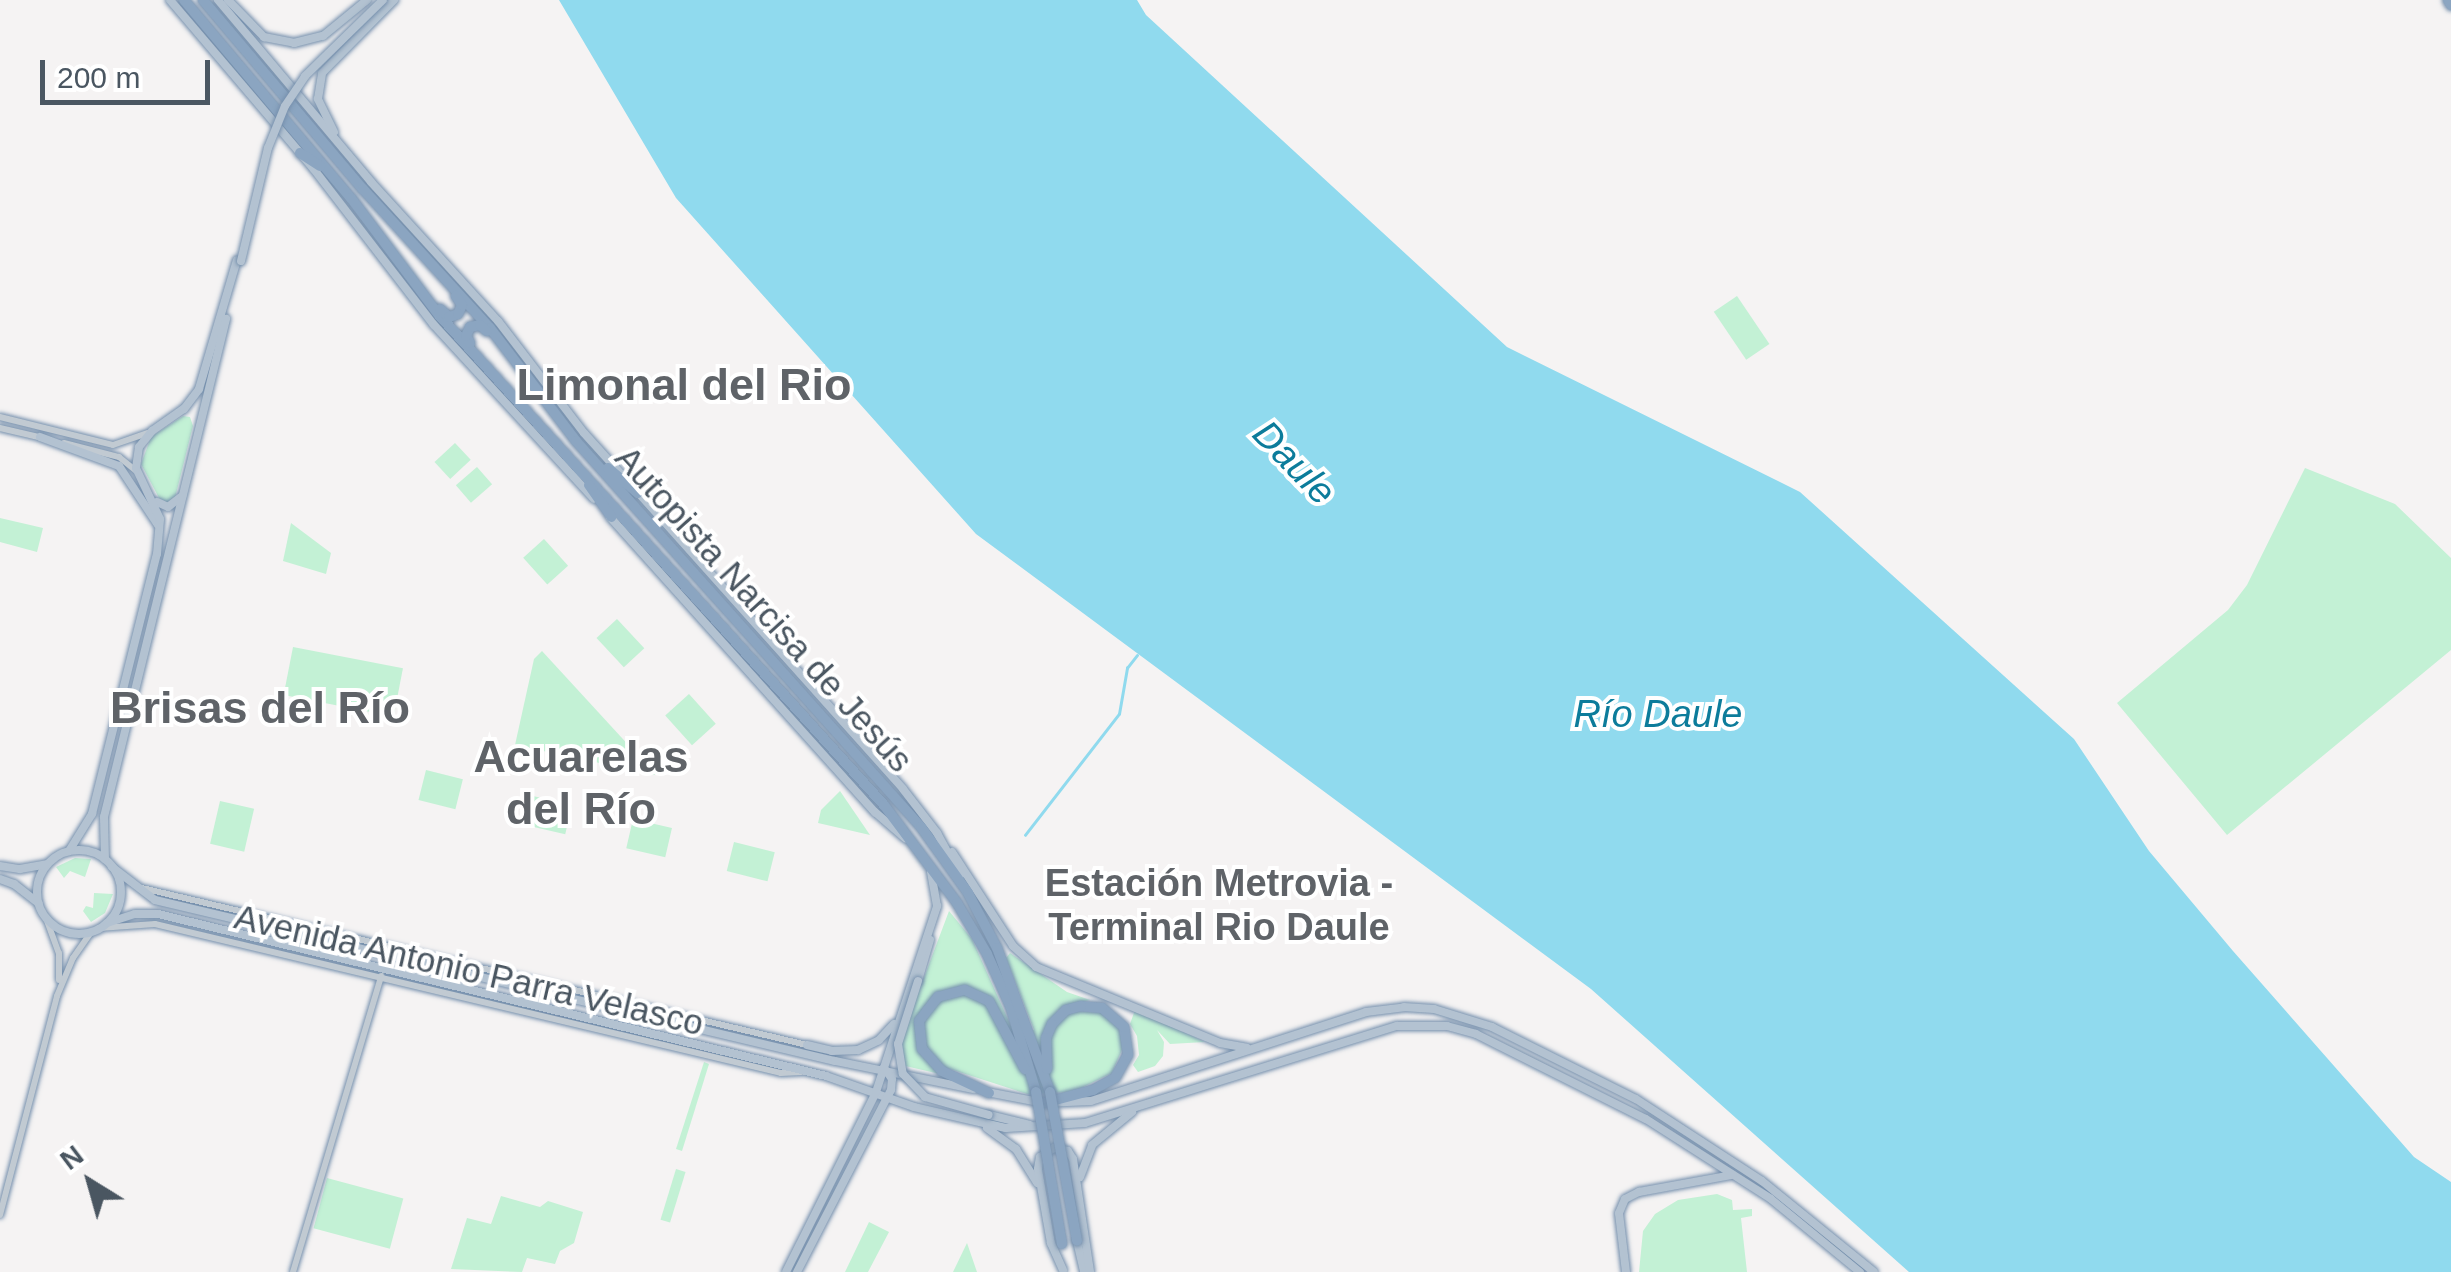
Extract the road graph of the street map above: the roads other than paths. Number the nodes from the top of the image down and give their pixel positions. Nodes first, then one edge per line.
1 (170, 0) edge
2 (184, 0) edge
3 (204, 0) edge
4 (218, 0) edge
5 (228, 0) edge
6 (367, 0) edge
7 (380, 0) edge
8 (394, 0) edge
9 (300, 153) junction
10 (347, 153) junction
11 (331, 173) junction
12 (239, 260) junction
13 (435, 267) junction
14 (416, 283) junction
15 (514, 360) junction
16 (496, 376) junction
17 (179, 413) junction
18 (0, 418) edge
19 (0, 428) edge
20 (202, 429) junction
21 (152, 431) junction
22 (40, 437) junction
23 (580, 445) junction
24 (569, 455) junction
25 (140, 478) junction
26 (186, 490) junction
27 (638, 492) junction
28 (154, 500) junction
29 (610, 517) junction
30 (160, 528) junction
31 (937, 833) junction
32 (68, 852) junction
33 (918, 852) junction
34 (105, 859) junction
35 (47, 864) junction
36 (0, 866) edge
37 (112, 867) junction
38 (0, 879) edge
39 (968, 892) junction
40 (39, 905) junction
41 (937, 906) junction
42 (46, 918) junction
43 (99, 927) junction
44 (382, 972) junction
45 (523, 982) junction
46 (57, 996) junction
47 (1016, 1007) junction
48 (899, 1016) junction
49 (807, 1045) junction
50 (1257, 1048) junction
51 (836, 1061) junction
52 (883, 1068) junction
53 (876, 1092) junction
54 (1036, 1092) junction
55 (990, 1093) junction
56 (888, 1096) junction
57 (1047, 1098) junction
58 (1138, 1108) junction
59 (969, 1120) junction
60 (1039, 1128) junction
61 (1736, 1176) junction
62 (1079, 1186) junction
63 (1042, 1197) junction
64 (0, 1214) edge
65 (1077, 1241) joint
66 (1062, 1244) joint
67 (1063, 1271) edge
68 (293, 1272) edge
69 (786, 1272) edge
70 (798, 1272) edge
71 (1087, 1272) edge
72 (1626, 1272) edge
73 (1860, 1272) edge
74 (1874, 1272) edge

1 - 9 main road, Autopista Narcisa de Jesús
2 - 11 highway, Autopista Narcisa de Jesús
3 - 13 highway, Autopista Narcisa de Jesús
4 - 10 main road, Autopista Narcisa de Jesús
5 - 6 main road
7 - 12 main road, bridge
8 - 10 main road
9 - 11 highway
9 - 29 main road, Autopista Narcisa de Jesús
10 - 27 main road, Autopista Narcisa de Jesús
11 - 14 highway, Autopista Narcisa de Jesús
12 - 17 main road
12 - 20 main road
13 - 14 highway
13 - 15 highway, Autopista Narcisa de Jesús
14 - 16 highway, Autopista Narcisa de Jesús
15 - 16 highway
15 - 23 highway, Autopista Narcisa de Jesús
16 - 24 highway, Autopista Narcisa de Jesús
17 - 20 main road
17 - 21 main road
18 - 21 street
19 - 22 street
20 - 26 main road
21 - 25 main road
22 - 25 street
22 - 30 main road
23 - 27 highway
23 - 39 highway, Autopista Narcisa de Jesús
24 - 29 highway
24 - 33 highway, Autopista Narcisa de Jesús
25 - 28 main road
26 - 28 main road
26 - 34 main road
27 - 31 main road, Autopista Narcisa de Jesús
28 - 30 main road
29 - 33 main road, Autopista Narcisa de Jesús
30 - 32 main road
31 - 39 main road, Autopista Narcisa de Jesús
31 - 50 main road
32 - 34 main road
32 - 35 main road
33 - 41 main road
33 - 47 highway, Autopista Narcisa de Jesús
34 - 37 main road
35 - 36 main road
35 - 40 main road
37 - 43 main road
37 - 45 main road, Avenida Antonio Parra Velasco
38 - 40 main road
39 - 47 highway, Autopista Narcisa de Jesús
40 - 42 main road
41 - 48 main road
41 - 60 main road, bridge
42 - 43 main road
42 - 46 street
43 - 44 main road, Avenida Antonio Parra Velasco
43 - 46 street
44 - 53 main road, Avenida Antonio Parra Velasco
44 - 68 street
45 - 49 street, Avenida Antonio Parra Velasco
45 - 51 main road, Avenida Antonio Parra Velasco
46 - 64 street
47 - 54 highway, Autopista Narcisa de Jesús
47 - 57 highway, Autopista Narcisa de Jesús
48 - 49 main road
48 - 52 main road
49 - 51 main road
50 - 57 main road, Avenida Antonio Parra Velasco
50 - 74 main road, Avenida Antonio Parra Velasco
51 - 52 main road, Avenida Antonio Parra Velasco
52 - 53 main road
52 - 55 main road, Avenida Antonio Parra Velasco
52 - 56 main road
53 - 56 main road, Avenida Antonio Parra Velasco
53 - 69 main road
54 - 55 highway
54 - 66 highway, Autopista Narcisa de Jesús, bridge
55 - 57 main road, Avenida Antonio Parra Velasco
56 - 59 main road, Avenida Antonio Parra Velasco
56 - 70 main road
57 - 57 highway
57 - 65 highway, Autopista Narcisa de Jesús, bridge
58 - 60 main road
58 - 61 main road
58 - 62 main road
59 - 60 main road
59 - 63 main road
61 - 72 main road
61 - 73 main road
62 - 63 main road
62 - 71 main road
63 - 67 main road
65 - 71 main road, Autopista Narcisa de Jesús
66 - 67 main road, Autopista Narcisa de Jesús

